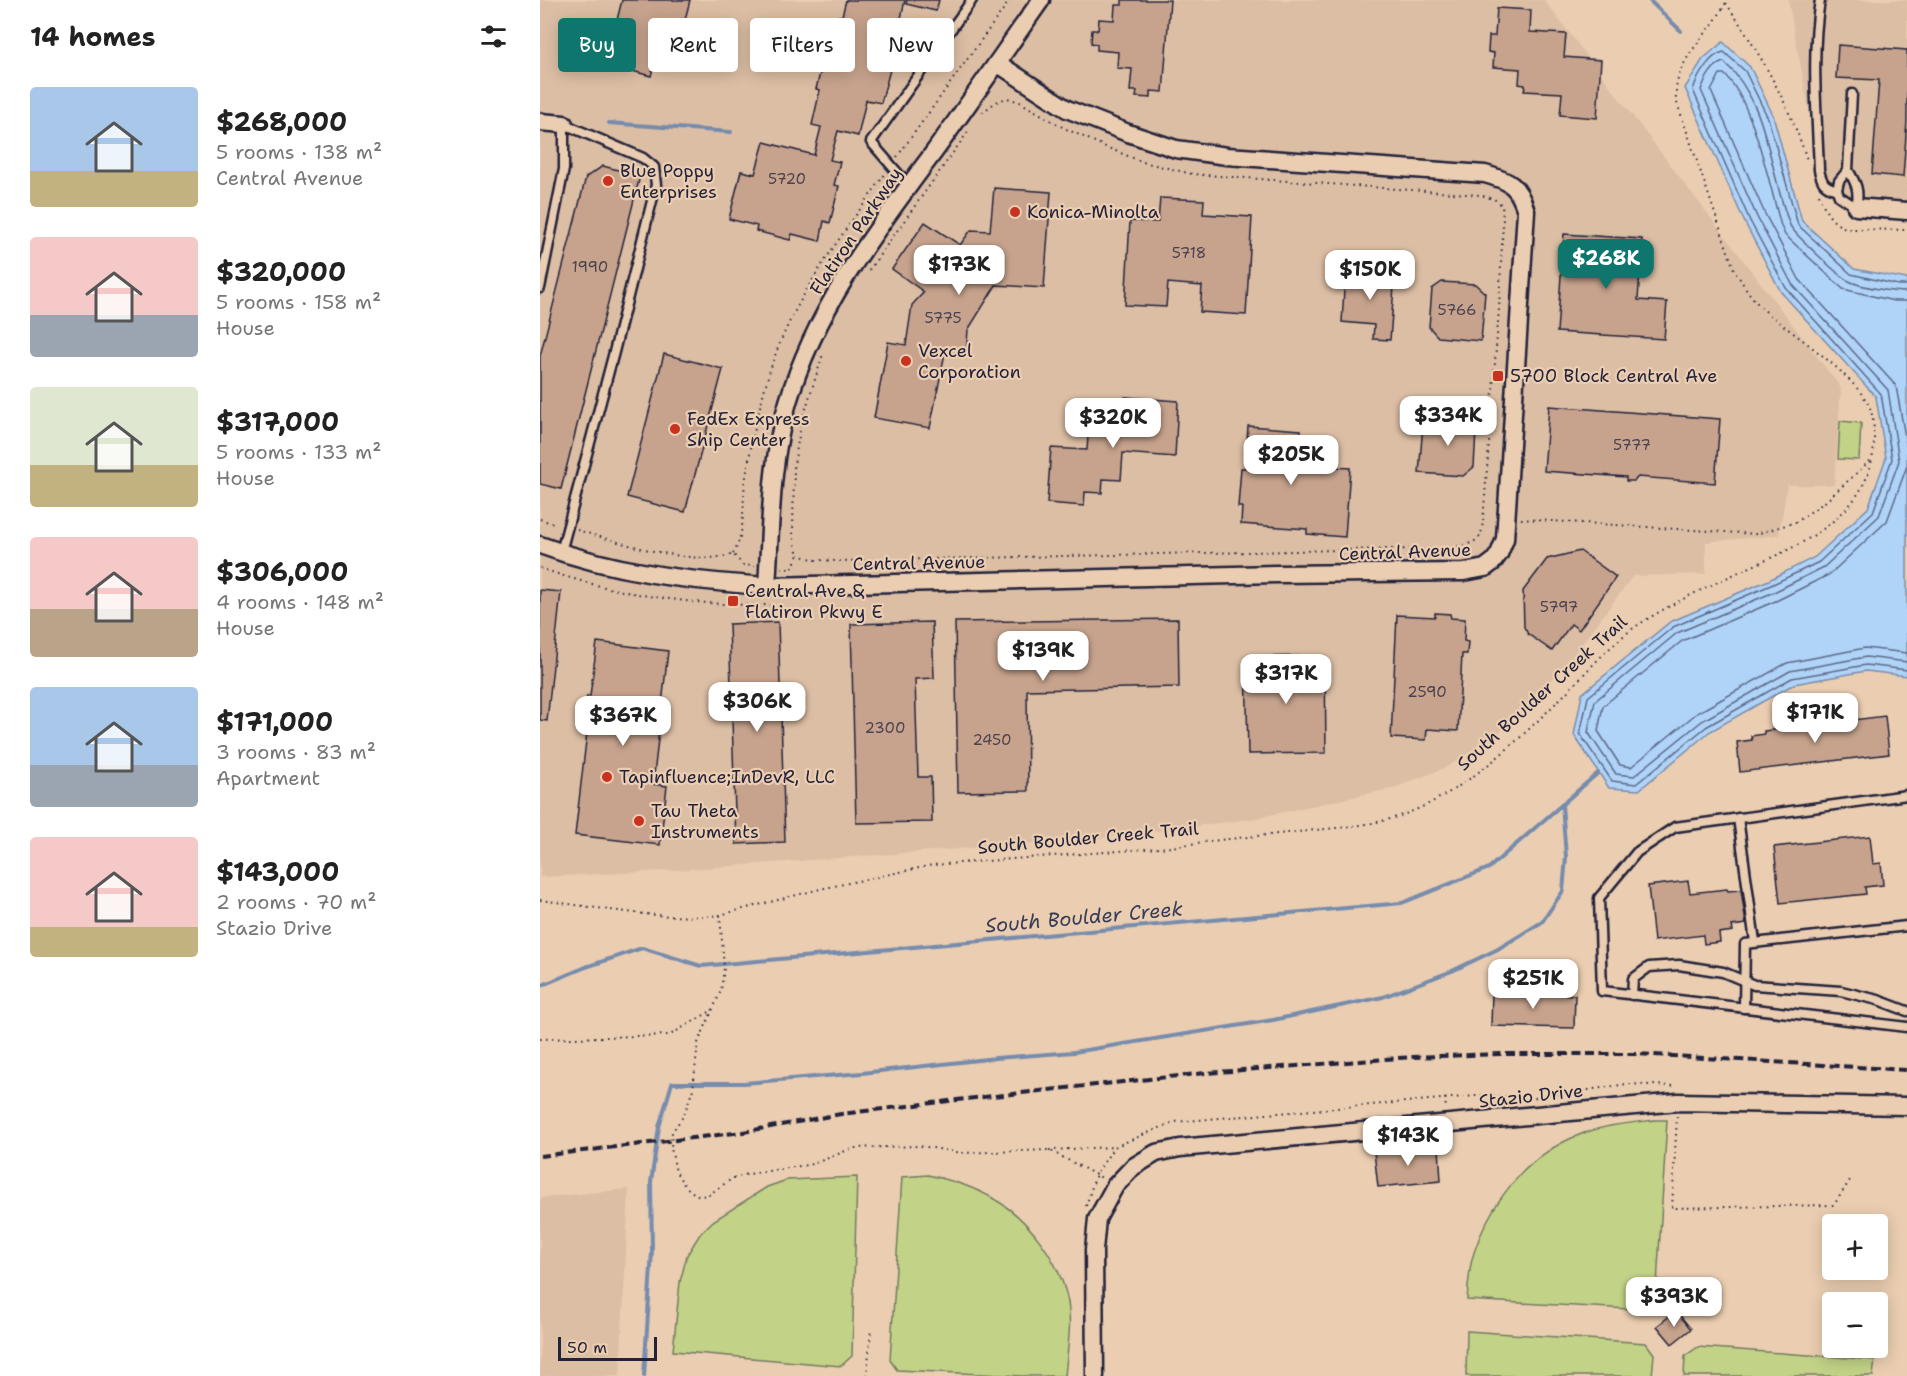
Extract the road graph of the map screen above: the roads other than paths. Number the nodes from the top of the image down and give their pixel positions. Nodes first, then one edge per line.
1 (972, 0) edge
2 (1041, 0) edge
3 (1820, 0) edge
4 (997, 63) junction
5 (1852, 94) dead end
6 (540, 122) edge
7 (564, 124) junction
8 (1848, 170) junction
9 (909, 186) junction
10 (1837, 190) junction
11 (1856, 207) junction
12 (1907, 211) edge
13 (540, 288) edge
14 (540, 544) edge
15 (561, 552) junction
16 (767, 586) junction
17 (1907, 795) edge
18 (1738, 818) junction
19 (1907, 926) edge
20 (1755, 942) junction
21 (1744, 981) junction
22 (1632, 995) junction
23 (1744, 1008) junction
24 (1907, 1011) edge
25 (1907, 1027) edge
26 (1907, 1106) edge
27 (1095, 1376) edge

1 - 9 lane
2 - 4 street, Flatiron Parkway
3 - 10 lane
4 - 9 street, Flatiron Parkway
4 - 16 street, Central Avenue
5 - 8 lane
6 - 7 street
7 - 13 lane
7 - 15 lane
8 - 10 lane
8 - 11 lane
9 - 16 street, Flatiron Parkway
10 - 11 lane
11 - 12 street
14 - 15 street, Central Avenue
15 - 16 street, Central Avenue
17 - 18 lane
18 - 20 lane
18 - 22 lane
19 - 20 lane
20 - 21 lane
21 - 22 lane
21 - 23 lane
21 - 24 lane
22 - 23 lane
23 - 25 lane
26 - 27 street, Stazio Drive

